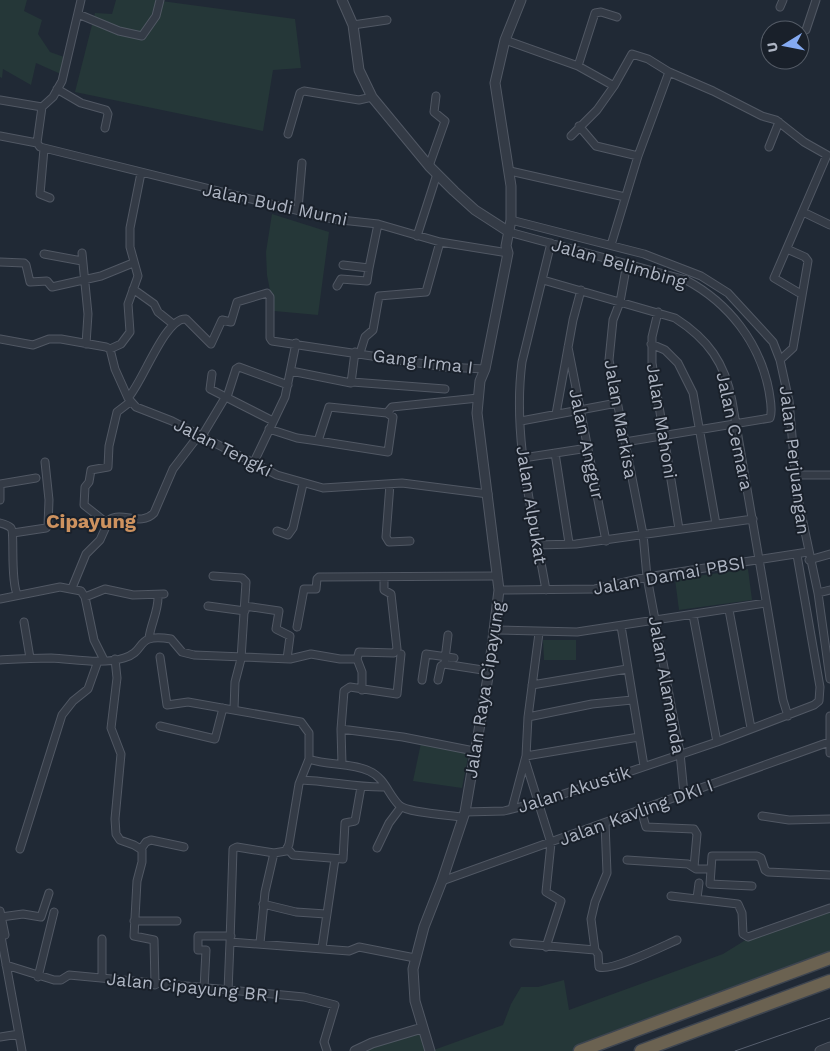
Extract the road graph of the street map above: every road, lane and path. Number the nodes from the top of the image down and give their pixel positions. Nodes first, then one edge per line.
1 (81, 0) edge
2 (160, 0) edge
3 (342, 0) edge
4 (521, 0) edge
5 (816, 0) edge
6 (78, 14) junction
7 (618, 17) dead end
8 (386, 20) dead end
9 (809, 20) edge
10 (352, 25) junction
11 (505, 40) junction
12 (578, 66) junction
13 (668, 72) junction
14 (614, 86) junction
15 (58, 89) junction
16 (436, 96) dead end
17 (372, 97) junction
18 (0, 100) edge
19 (42, 107) junction
20 (779, 122) junction
21 (579, 126) junction
22 (105, 128) dead end
23 (288, 134) dead end
24 (0, 136) edge
25 (571, 136) dead end
26 (37, 143) junction
27 (769, 147) dead end
28 (44, 149) junction
29 (638, 156) junction
30 (828, 156) edge
31 (302, 163) dead end
32 (429, 166) junction
33 (510, 171) junction
34 (141, 173) junction
35 (437, 174) junction
36 (625, 197) junction
37 (50, 198) dead end
38 (298, 209) junction
39 (803, 212) junction
40 (511, 220) junction
41 (378, 224) junction
42 (830, 225) edge
43 (499, 228) junction
44 (509, 232) junction
45 (417, 236) junction
46 (440, 242) junction
47 (551, 243) junction
48 (611, 245) junction
49 (505, 248) junction
50 (787, 249) junction
51 (44, 254) dead end
52 (0, 262) edge
53 (133, 263) junction
54 (627, 263) junction
55 (343, 265) dead end
56 (370, 268) junction
57 (84, 279) junction
58 (544, 280) junction
59 (337, 286) dead end
60 (133, 289) junction
61 (581, 290) junction
62 (801, 294) junction
63 (620, 302) junction
64 (658, 312) junction
65 (173, 324) junction
66 (0, 339) edge
67 (296, 343) junction
68 (86, 344) junction
69 (652, 344) junction
70 (568, 347) junction
71 (110, 349) junction
72 (358, 353) junction
73 (780, 360) junction
74 (485, 369) junction
75 (291, 371) junction
76 (212, 374) dead end
77 (352, 382) junction
78 (288, 386) junction
79 (444, 389) dead end
80 (227, 397) junction
81 (478, 398) junction
82 (129, 400) junction
83 (617, 403) junction
84 (580, 410) junction
85 (385, 413) junction
86 (556, 414) junction
87 (273, 420) junction
88 (521, 421) junction
89 (734, 424) junction
90 (269, 429) junction
91 (699, 430) junction
92 (201, 435) junction
93 (666, 436) junction
94 (318, 441) junction
95 (625, 442) junction
96 (588, 448) junction
97 (555, 453) junction
98 (523, 458) junction
99 (45, 462) dead end
100 (252, 464) junction
101 (795, 475) junction
102 (830, 475) edge
103 (36, 478) dead end
104 (304, 484) junction
105 (390, 484) junction
106 (0, 486) edge
107 (488, 494) junction
108 (0, 500) edge
109 (753, 519) junction
110 (0, 524) edge
111 (108, 524) junction
112 (716, 524) junction
113 (679, 530) junction
114 (277, 531) dead end
115 (13, 533) junction
116 (643, 534) junction
117 (606, 540) junction
118 (410, 541) dead end
119 (569, 543) junction
120 (537, 545) junction
121 (830, 554) edge
122 (797, 555) junction
123 (809, 556) junction
124 (760, 559) junction
125 (213, 576) dead end
126 (496, 576) junction
127 (647, 577) junction
128 (384, 578) junction
129 (72, 588) junction
130 (499, 590) junction
131 (546, 590) junction
132 (830, 590) edge
133 (818, 593) junction
134 (17, 594) junction
135 (85, 597) junction
136 (0, 599) edge
137 (766, 603) junction
138 (208, 606) dead end
139 (245, 608) junction
140 (729, 610) junction
141 (693, 615) junction
142 (656, 620) junction
143 (24, 622) dead end
144 (621, 626) junction
145 (297, 627) dead end
146 (495, 630) junction
147 (539, 633) junction
148 (448, 635) dead end
149 (827, 637) edge
150 (149, 638) junction
151 (401, 654) dead end
152 (445, 656) junction
153 (160, 657) dead end
154 (30, 658) junction
155 (454, 658) dead end
156 (241, 659) junction
157 (287, 659) junction
158 (357, 659) junction
159 (0, 660) edge
160 (116, 660) junction
161 (101, 661) junction
162 (444, 664) junction
163 (627, 669) junction
164 (489, 670) junction
165 (830, 679) edge
166 (422, 680) dead end
167 (438, 680) dead end
168 (532, 685) junction
169 (362, 690) junction
170 (632, 700) junction
171 (223, 708) junction
172 (234, 709) junction
173 (788, 716) junction
174 (830, 716) edge
175 (528, 717) junction
176 (160, 726) dead end
177 (751, 728) junction
178 (341, 729) junction
179 (639, 737) junction
180 (717, 742) junction
181 (829, 742) junction
182 (474, 751) junction
183 (680, 753) junction
184 (830, 753) edge
185 (525, 758) junction
186 (309, 759) junction
187 (342, 764) junction
188 (644, 766) junction
189 (302, 780) junction
190 (386, 786) junction
191 (361, 787) junction
192 (684, 794) junction
193 (540, 802) junction
194 (401, 807) junction
195 (512, 809) junction
196 (641, 810) junction
197 (464, 815) junction
198 (762, 816) dead end
199 (830, 820) edge
200 (605, 823) junction
201 (551, 842) junction
202 (184, 847) dead end
203 (287, 848) junction
204 (377, 848) dead end
205 (20, 849) dead end
206 (141, 849) junction
207 (274, 853) junction
208 (335, 860) junction
209 (627, 860) dead end
210 (694, 867) junction
211 (711, 869) junction
212 (830, 874) edge
213 (442, 881) junction
214 (699, 883) dead end
215 (752, 886) dead end
216 (49, 893) dead end
217 (671, 896) dead end
218 (697, 898) junction
219 (263, 904) junction
220 (830, 908) edge
221 (54, 912) dead end
222 (1, 914) edge
223 (326, 914) junction
224 (134, 921) junction
225 (177, 921) dead end
226 (0, 931) edge
227 (102, 939) dead end
228 (231, 939) junction
229 (677, 940) dead end
230 (260, 943) junction
231 (514, 943) dead end
232 (546, 946) junction
233 (322, 948) junction
234 (594, 950) junction
235 (415, 958) junction
236 (830, 958) edge
237 (8, 966) junction
238 (38, 977) junction
239 (102, 978) junction
240 (830, 981) edge
241 (155, 985) junction
242 (204, 989) junction
243 (228, 992) junction
244 (422, 1028) junction
245 (19, 1034) junction
246 (0, 1037) edge
247 (830, 1047) edge
248 (22, 1051) edge
249 (327, 1051) edge
250 (354, 1051) edge
251 (430, 1051) edge
252 (580, 1051) edge
253 (642, 1051) edge
254 (820, 1051) edge

1 - 6 street
2 - 6 street
3 - 10 street
4 - 11 street, Jalan Raya Cipayung
5 - 9 street
6 - 15 street
7 - 12 street
8 - 10 street
10 - 17 street
11 - 12 street
11 - 33 street, Jalan Raya Cipayung
12 - 14 street
13 - 14 street
13 - 20 street
13 - 29 street
14 - 21 street
15 - 19 street
15 - 22 street
16 - 32 street
17 - 23 street
17 - 32 street
18 - 19 street
19 - 26 street
20 - 27 street
20 - 30 street
21 - 25 street
21 - 29 street
24 - 26 street
26 - 28 street
28 - 34 street, Jalan Budi Murni
28 - 37 street
29 - 36 street
30 - 39 street
31 - 38 street
32 - 35 street
33 - 36 street
33 - 40 street, Jalan Raya Cipayung
34 - 38 street, Jalan Budi Murni
34 - 53 street
35 - 43 street
35 - 45 street
36 - 48 street
38 - 41 street, Jalan Budi Murni
39 - 42 street
39 - 50 street
40 - 44 street, Jalan Raya Cipayung
40 - 48 street, Jalan Perjuangan
41 - 45 street, Jalan Budi Murni
41 - 56 street
43 - 44 street
43 - 49 street
44 - 47 street, Jalan Belimbing
44 - 49 street, Jalan Raya Cipayung
45 - 46 street, Jalan Budi Murni
46 - 49 street, Jalan Budi Murni
46 - 72 street, Gang Irma I
47 - 54 street, Jalan Belimbing
47 - 58 street, Jalan Alpukat
48 - 73 street, Jalan Perjuangan
49 - 74 street, Jalan Raya Cipayung
50 - 62 street, Jalan Perjuangan
50 - 62 street
51 - 57 street
52 - 57 street
53 - 57 street
53 - 60 street
54 - 63 street, Jalan Markisa
54 - 89 street, Jalan Belimbing
55 - 56 street
56 - 59 street
57 - 68 street
58 - 61 street, Jalan Cemara
58 - 88 street, Jalan Alpukat
60 - 65 street
60 - 71 street
61 - 63 street, Jalan Cemara
61 - 70 street
62 - 73 street, Jalan Perjuangan
63 - 64 street, Jalan Cemara
63 - 83 street, Jalan Markisa
64 - 69 street, Jalan Mahoni
64 - 89 street, Jalan Cemara
65 - 67 street, Gang Irma I
65 - 82 street
66 - 68 street
67 - 72 street, Gang Irma I
67 - 75 street
68 - 71 street
69 - 91 street
69 - 93 street, Jalan Mahoni
70 - 84 street, Jalan Anggur
70 - 86 street
71 - 82 street
72 - 74 street, Gang Irma I
72 - 77 street
73 - 101 street, Jalan Perjuangan
74 - 81 street, Jalan Raya Cipayung
75 - 77 street
75 - 78 street
76 - 80 street
77 - 79 street
78 - 80 street
78 - 87 street
80 - 87 street
80 - 92 street
81 - 85 street
81 - 107 street, Jalan Raya Cipayung
82 - 92 street, Jalan Tengki
82 - 111 street
83 - 84 street
83 - 95 street, Jalan Markisa
84 - 86 street
84 - 96 street, Jalan Anggur
85 - 94 street
85 - 94 street
86 - 88 street
87 - 90 street
88 - 98 street, Jalan Alpukat
89 - 91 street
89 - 109 street, Jalan Cemara
90 - 94 street
90 - 100 street
91 - 93 street
91 - 112 street
92 - 100 street, Jalan Tengki
92 - 111 street
93 - 95 street
93 - 113 street, Jalan Mahoni
95 - 116 street, Jalan Markisa
96 - 97 street
96 - 117 street, Jalan Anggur
97 - 98 street
97 - 119 street
98 - 120 street, Jalan Alpukat
99 - 115 street
100 - 104 street, Jalan Tengki
101 - 102 street
101 - 123 street, Jalan Perjuangan
103 - 106 street
104 - 105 street, Jalan Tengki
104 - 114 street
105 - 107 street, Jalan Tengki
105 - 118 street
106 - 108 street
107 - 126 street, Jalan Raya Cipayung
109 - 112 street
109 - 124 street, Jalan Cemara
110 - 115 street
111 - 129 street
112 - 113 street
113 - 116 street
115 - 134 street
116 - 117 street
116 - 127 street, Jalan Markisa
117 - 119 street
119 - 120 street
120 - 131 street, Jalan Alpukat
121 - 123 street, Jalan Damai PBSI
122 - 123 street, Jalan Damai PBSI
122 - 124 street, Jalan Damai PBSI
122 - 173 street, Jalan Akustik
123 - 133 street, Jalan Perjuangan
124 - 127 street, Jalan Damai PBSI
124 - 137 street, Jalan Cemara
125 - 139 street
126 - 128 street
126 - 130 street, Jalan Raya Cipayung
127 - 131 street, Jalan Damai PBSI
127 - 142 street, Jalan Alamanda
128 - 145 street
128 - 158 street
129 - 134 street
129 - 135 street
130 - 131 street, Jalan Damai PBSI
130 - 146 street, Jalan Raya Cipayung
132 - 133 street
133 - 149 street, Jalan Perjuangan
134 - 136 street
135 - 150 street
135 - 161 street
137 - 140 street
137 - 173 street, Jalan Cemara
138 - 139 street
139 - 156 street
139 - 157 street
140 - 141 street
140 - 177 street
141 - 142 street
141 - 180 street
142 - 144 street
142 - 183 street, Jalan Alamanda
143 - 154 street
144 - 147 street
144 - 163 street
146 - 147 street
146 - 164 street, Jalan Raya Cipayung
147 - 168 street
148 - 152 street
149 - 165 street, Jalan Perjuangan
150 - 156 street
150 - 160 street
151 - 169 street
152 - 155 street
152 - 162 street
152 - 166 street
153 - 171 street
154 - 159 street
154 - 161 street
156 - 157 street
156 - 172 street
157 - 158 street
158 - 169 street
160 - 161 street
160 - 206 street
161 - 205 street
162 - 164 street
162 - 167 street
163 - 168 street
163 - 170 street
164 - 182 street, Jalan Raya Cipayung
168 - 175 street
169 - 178 street
170 - 175 street
170 - 179 street
171 - 172 street
171 - 176 street
172 - 186 street
173 - 177 street, Jalan Akustik
174 - 181 street
175 - 185 street
177 - 180 street, Jalan Akustik
178 - 182 street
178 - 187 street
179 - 185 street
179 - 188 street
180 - 183 street, Jalan Akustik
181 - 184 street
181 - 192 street, Jalan Kavling DKI I
182 - 197 street, Jalan Raya Cipayung
183 - 188 street, Jalan Akustik
183 - 192 street, Jalan Alamanda
185 - 193 street
185 - 195 street
186 - 187 street
186 - 189 street
187 - 190 street
188 - 193 street, Jalan Akustik
189 - 191 street
189 - 203 street
190 - 191 street
190 - 194 street
191 - 208 street
192 - 196 street, Jalan Kavling DKI I
193 - 195 street, Jalan Akustik
193 - 201 street
194 - 197 street, Jalan Akustik
194 - 204 street
195 - 197 street, Jalan Akustik
196 - 200 street, Jalan Kavling DKI I
196 - 210 street
197 - 213 street, Jalan Raya Cipayung
198 - 199 street
200 - 201 street, Jalan Kavling DKI I
200 - 234 street
201 - 213 street, Jalan Kavling DKI I
201 - 232 street
202 - 206 street
203 - 207 street
203 - 208 street
206 - 224 street
207 - 219 street
207 - 228 street
208 - 223 street
209 - 210 street
210 - 211 street
211 - 212 street
211 - 215 street
213 - 235 street, Jalan Raya Cipayung
214 - 218 street
216 - 222 street
217 - 218 street
218 - 220 street
219 - 223 street
219 - 230 street
221 - 238 street
222 - 237 street
223 - 233 street
224 - 225 street
224 - 241 street
226 - 237 street
227 - 239 street
228 - 230 street
228 - 242 street
228 - 243 street
229 - 234 street
230 - 233 street
231 - 232 street
232 - 234 street
233 - 235 street
235 - 244 street, Jalan Raya Cipayung
236 - 252 highway
237 - 238 street, Jalan Cipayung BR I
237 - 245 street
238 - 239 street, Jalan Cipayung BR I
239 - 241 street, Jalan Cipayung BR I
240 - 253 highway
241 - 242 street, Jalan Cipayung BR I
242 - 243 street, Jalan Cipayung BR I
243 - 249 street, Jalan Cipayung BR I
244 - 250 street
244 - 251 street, Jalan Raya Cipayung
245 - 246 street
245 - 248 street
247 - 254 street

